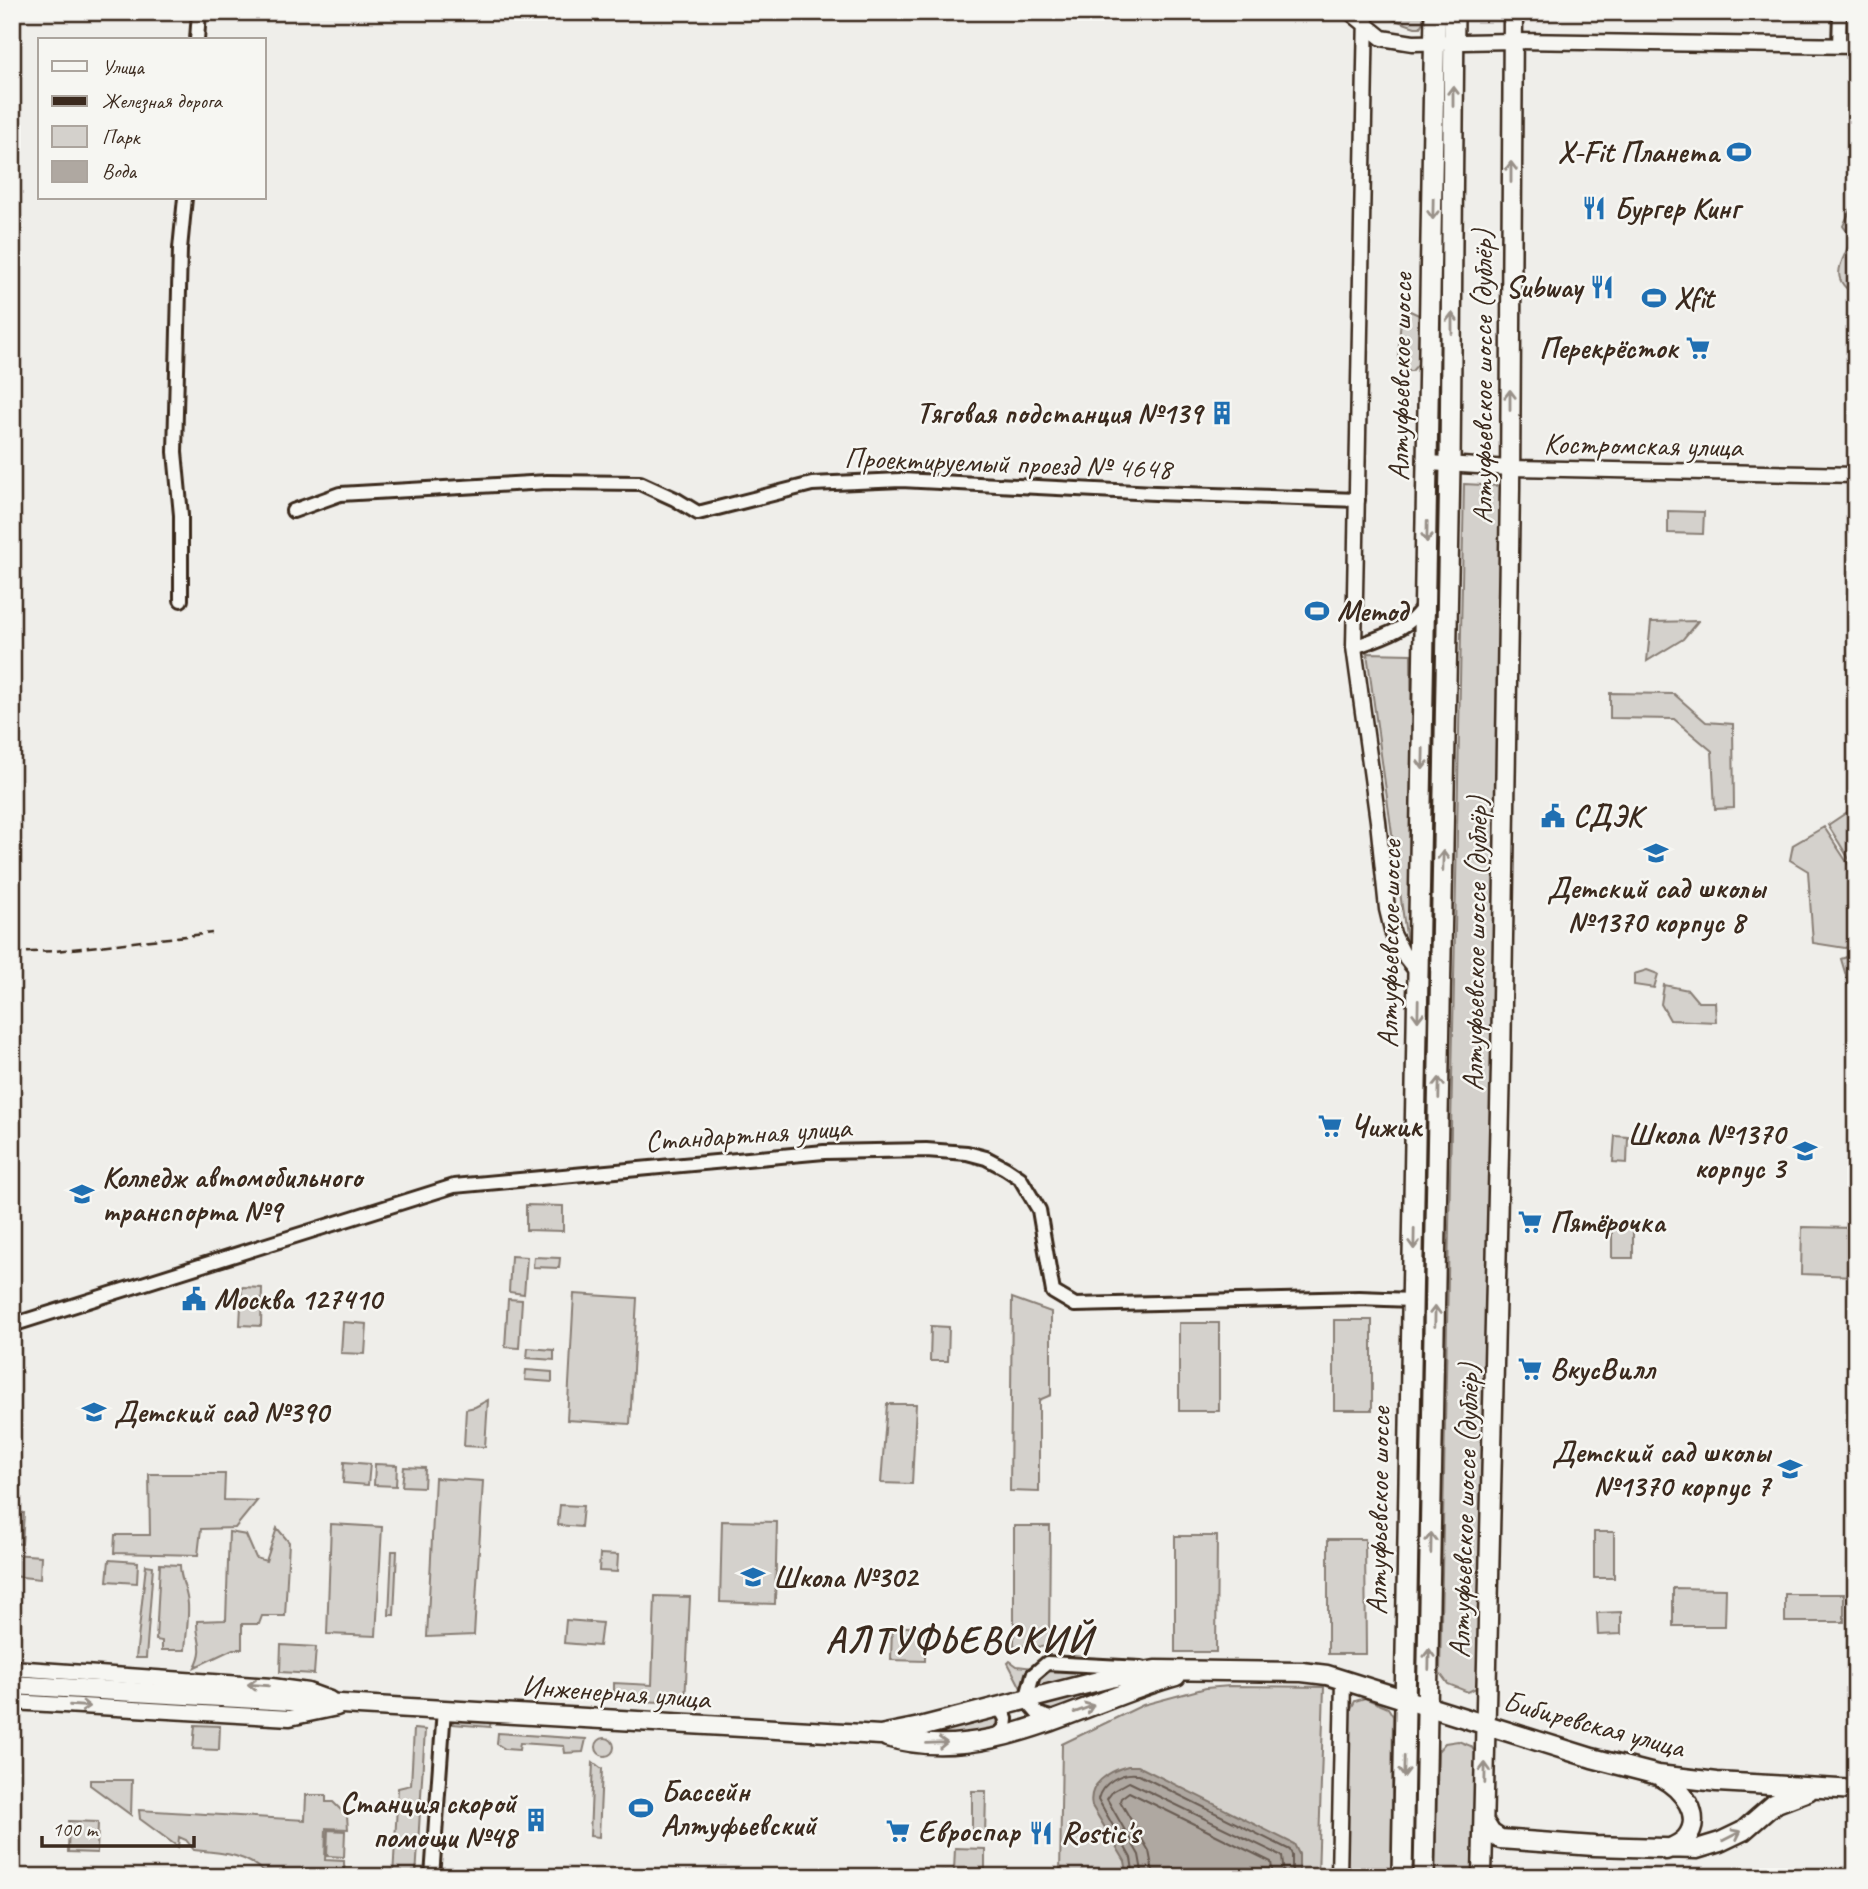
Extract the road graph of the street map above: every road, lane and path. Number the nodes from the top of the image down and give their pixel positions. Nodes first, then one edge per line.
1 (198, 12) edge
2 (1350, 12) edge
3 (1436, 12) edge
4 (1454, 12) edge
5 (1513, 12) edge
6 (1840, 12) edge
7 (1365, 18) edge
8 (197, 38) edge
9 (1513, 41) junction
10 (1444, 42) junction
11 (1839, 46) junction
12 (1856, 46) edge
13 (185, 200) edge
14 (1429, 463) junction
15 (1451, 465) junction
16 (1510, 468) junction
17 (1856, 475) edge
18 (1358, 500) junction
19 (293, 511) dead end
20 (181, 600) dead end
21 (1426, 601) junction
22 (1354, 647) junction
23 (1419, 974) junction
24 (1412, 1300) junction
25 (12, 1325) edge
26 (12, 1668) edge
27 (1155, 1670) junction
28 (1219, 1671) junction
29 (1343, 1680) junction
30 (12, 1685) edge
31 (1405, 1699) junction
32 (1026, 1700) junction
33 (12, 1702) edge
34 (348, 1705) junction
35 (1428, 1706) junction
36 (992, 1708) junction
37 (444, 1709) junction
38 (1054, 1720) junction
39 (1486, 1724) junction
40 (880, 1735) junction
41 (996, 1737) junction
42 (1658, 1775) junction
43 (1818, 1788) junction
44 (1856, 1790) edge
45 (1484, 1822) junction
46 (1523, 1841) junction
47 (1666, 1850) junction
48 (1482, 1871) edge
49 (432, 1877) edge
50 (1339, 1877) edge
51 (1402, 1877) edge
52 (1424, 1877) edge

1 - 8 street
2 - 7 street
3 - 10 main road, Алтуфьевское шоссе
4 - 10 main road, Алтуфьевское шоссе
5 - 9 main road, Алтуфьевское шоссе (дублёр)
6 - 11 street
7 - 10 street
7 - 18 street, Алтуфьевское шоссе (дублёр)
9 - 10 street
9 - 11 street
16 -> 9 main road, Алтуфьевское шоссе (дублёр)
10 -> 14 main road, Алтуфьевское шоссе
15 -> 10 main road, Алтуфьевское шоссе
11 - 12 street
13 - 20 street
14 - 15 street, Костромская улица
14 -> 21 main road, Алтуфьевское шоссе
15 - 16 street, Костромская улица
35 -> 15 main road, Алтуфьевское шоссе
16 - 17 street, Костромская улица
16 - 39 main road, Алтуфьевское шоссе (дублёр)
18 - 19 street, Проектируемый проезд № 4648
18 - 22 street, Алтуфьевское шоссе (дублёр)
21 - 22 street
21 -> 23 main road, Алтуфьевское шоссе
22 - 23 street, Алтуфьевское шоссе (дублёр)
23 -> 24 main road, Алтуфьевское шоссе
24 - 25 street, Стандартная улица
24 - 31 main road, Алтуфьевское шоссе
34 -> 26 street, Инженерная улица
27 - 28 main road, Инженерная улица
27 - 32 main road, Инженерная улица
27 - 32 street
28 - 29 main road, Инженерная улица
38 -> 28 main road, Инженерная улица
29 - 31 main road, Инженерная улица
29 - 50 street
30 - 34 main road
31 - 35 main road, Бибиревская улица
31 -> 51 main road, Алтуфьевское шоссе
32 - 36 main road, Инженерная улица
32 - 38 street
33 -> 34 street, Инженерная улица
34 - 37 main road, Инженерная улица
35 - 39 main road, Бибиревская улица
35 - 52 main road, Алтуфьевское шоссе
36 - 40 main road, Инженерная улица
36 - 41 street
37 - 40 main road, Инженерная улица
37 - 49 street
38 - 41 main road, Инженерная улица
39 - 42 main road, Бибиревская улица
45 -> 39 main road, Алтуфьевское шоссе (дублёр)
40 -> 41 main road, Инженерная улица
42 - 43 main road, Бибиревская улица
42 - 47 main road
43 - 44 main road, Бибиревская улица
47 -> 43 main road
45 - 46 main road
45 - 48 main road, Алтуфьевское шоссе (дублёр)
46 - 47 main road
46 - 48 main road

